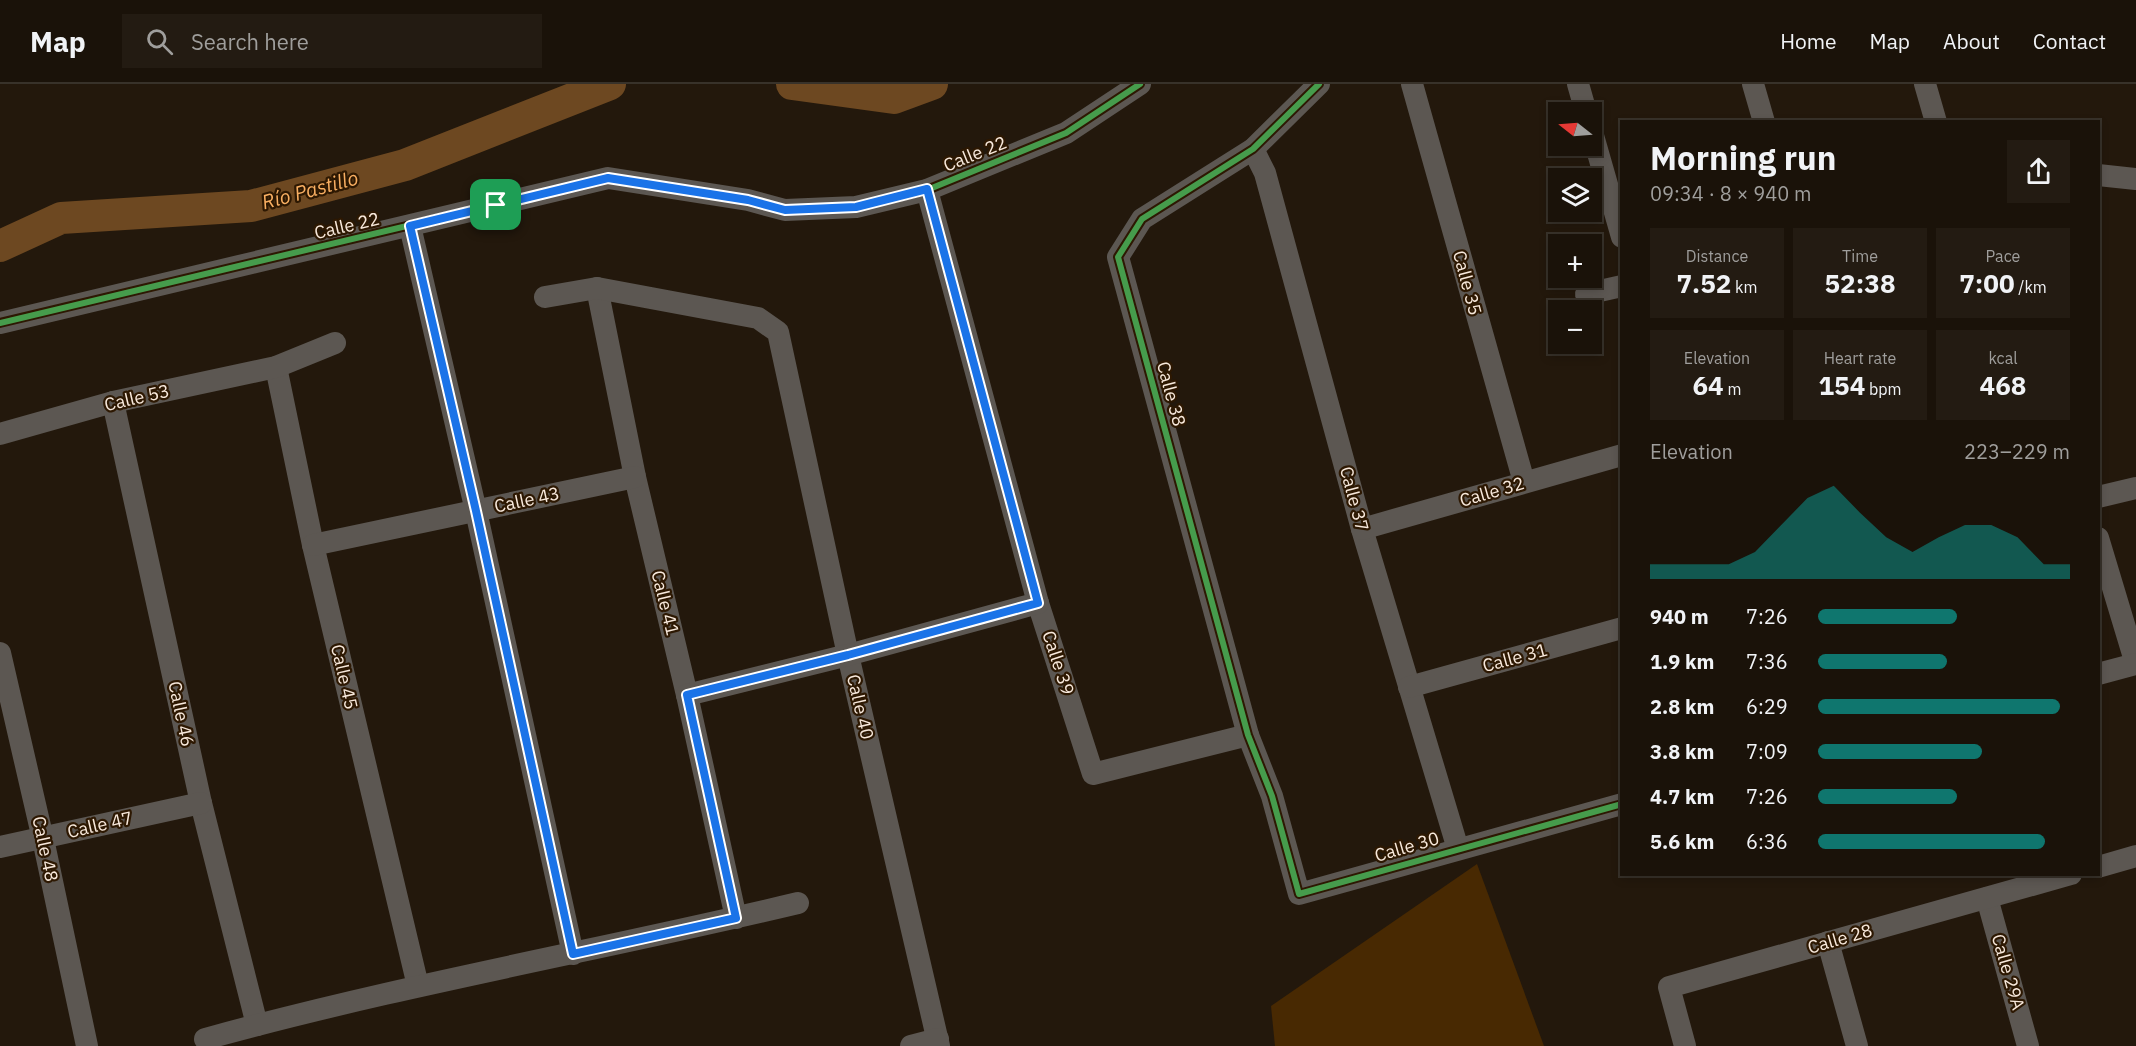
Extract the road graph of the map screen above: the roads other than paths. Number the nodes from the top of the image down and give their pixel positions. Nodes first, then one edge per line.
1 (1140, 84) edge
2 (1319, 84) edge
3 (1412, 84) edge
4 (1578, 84) edge
5 (1753, 84) edge
6 (1925, 84) edge
7 (1583, 102) edge
8 (1763, 120) edge
9 (1935, 120) edge
10 (1253, 149) junction
11 (1599, 156) edge
12 (2100, 175) edge
13 (2136, 179) edge
14 (927, 189) junction
15 (410, 226) junction
16 (1620, 230) edge
17 (1620, 286) edge
18 (597, 288) junction
19 (1586, 294) dead end
20 (545, 297) dead end
21 (0, 323) edge
22 (335, 343) dead end
23 (276, 367) junction
24 (114, 402) junction
25 (0, 434) edge
26 (1620, 456) edge
27 (635, 477) junction
28 (1524, 482) junction
29 (2136, 488) edge
30 (2100, 497) edge
31 (476, 511) junction
32 (1362, 529) junction
33 (313, 545) junction
34 (2100, 545) edge
35 (1038, 603) junction
36 (1620, 629) edge
37 (0, 654) edge
38 (848, 655) junction
39 (2136, 664) edge
40 (2100, 673) edge
41 (1409, 687) junction
42 (687, 695) junction
43 (1248, 735) junction
44 (1272, 796) joint
45 (201, 802) junction
46 (1620, 805) edge
47 (43, 838) junction
48 (0, 847) edge
49 (1458, 849) junction
50 (2136, 856) edge
51 (2100, 866) edge
52 (2063, 876) edge
53 (1987, 898) junction
54 (798, 903) dead end
55 (736, 918) junction
56 (1828, 942) junction
57 (573, 954) junction
58 (418, 986) junction
59 (257, 1025) junction
60 (205, 1039) dead end
61 (939, 1043) edge
62 (87, 1046) edge
63 (911, 1046) edge
64 (1685, 1046) edge
65 (1857, 1046) edge
66 (2028, 1046) edge

1 - 14 street, Calle 22
2 - 10 street, Calle 38
3 - 28 street, Calle 35
4 - 7 street
5 - 8 street
6 - 9 street
10 - 32 street, Calle 37
10 - 43 street, Calle 38
11 - 16 street
12 - 13 street
14 - 15 street, Calle 22
14 - 35 street, Calle 39
15 - 21 street, Calle 22
15 - 31 street
17 - 19 street
18 - 20 street
18 - 27 street, Calle 41
18 - 38 street, Calle 40
22 - 23 street, Calle 53
23 - 24 street, Calle 53
23 - 33 street, Calle 45
24 - 25 street, Calle 53
24 - 45 street, Calle 46
26 - 28 street, Calle 32
27 - 31 street, Calle 43
27 - 42 street, Calle 41
28 - 32 street, Calle 32
29 - 30 street
31 - 33 street, Calle 43
31 - 57 street
32 - 41 street, Calle 37
33 - 58 street, Calle 45
34 - 39 street
35 - 38 street
35 - 43 street, Calle 39
36 - 41 street, Calle 31
37 - 47 street, Calle 48
38 - 42 street
38 - 61 street, Calle 40
39 - 40 street
41 - 49 street, Calle 37
42 - 55 street, Calle 41
43 - 44 street, Calle 38
44 - 49 street, Calle 30
45 - 47 street, Calle 47
45 - 59 street, Calle 46
46 - 49 street, Calle 30
47 - 48 street, Calle 47
47 - 62 street, Calle 48
50 - 51 street
52 - 53 street, Calle 28
53 - 56 street, Calle 28
53 - 66 street, Calle 29A
54 - 55 street
55 - 57 street
56 - 64 street, Calle 28
56 - 65 street
57 - 58 street
58 - 59 street
59 - 60 street
61 - 63 street

